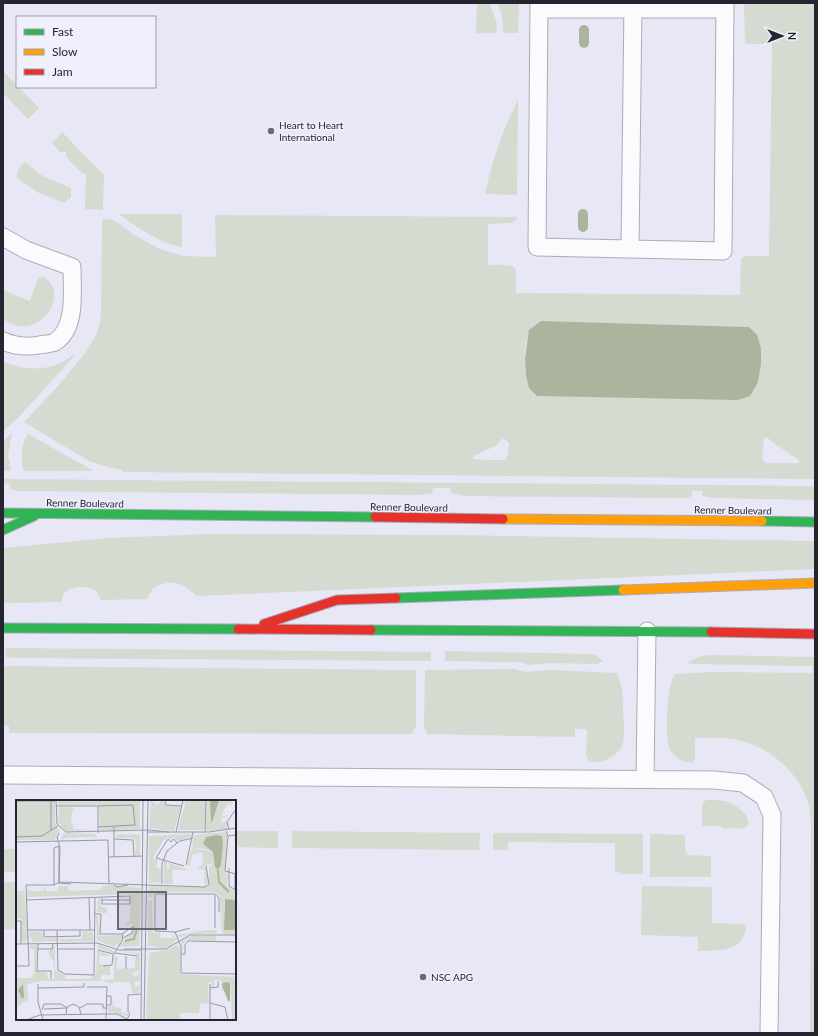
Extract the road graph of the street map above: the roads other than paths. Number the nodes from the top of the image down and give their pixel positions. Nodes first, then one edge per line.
1 (538, 6) edge
2 (633, 6) edge
3 (725, 6) edge
4 (3, 237) edge
5 (630, 249) junction
6 (3, 341) edge
7 (3, 513) edge
8 (41, 513) junction
9 (815, 522) edge
10 (3, 530) edge
11 (815, 583) edge
12 (3, 628) edge
13 (246, 630) junction
14 (647, 631) junction
15 (815, 634) edge
16 (3, 775) edge
17 (645, 779) junction
18 (769, 1033) edge

1 - 2 lane
1 - 5 lane
2 - 3 lane
2 - 5 lane
3 - 5 lane
4 - 6 lane
7 - 8 main road, Renner Boulevard
8 - 9 main road, Renner Boulevard
8 - 10 main road
11 - 13 main road
12 - 13 main road
13 - 14 main road
14 - 15 main road
14 - 17 lane
16 - 17 lane
17 - 18 lane

